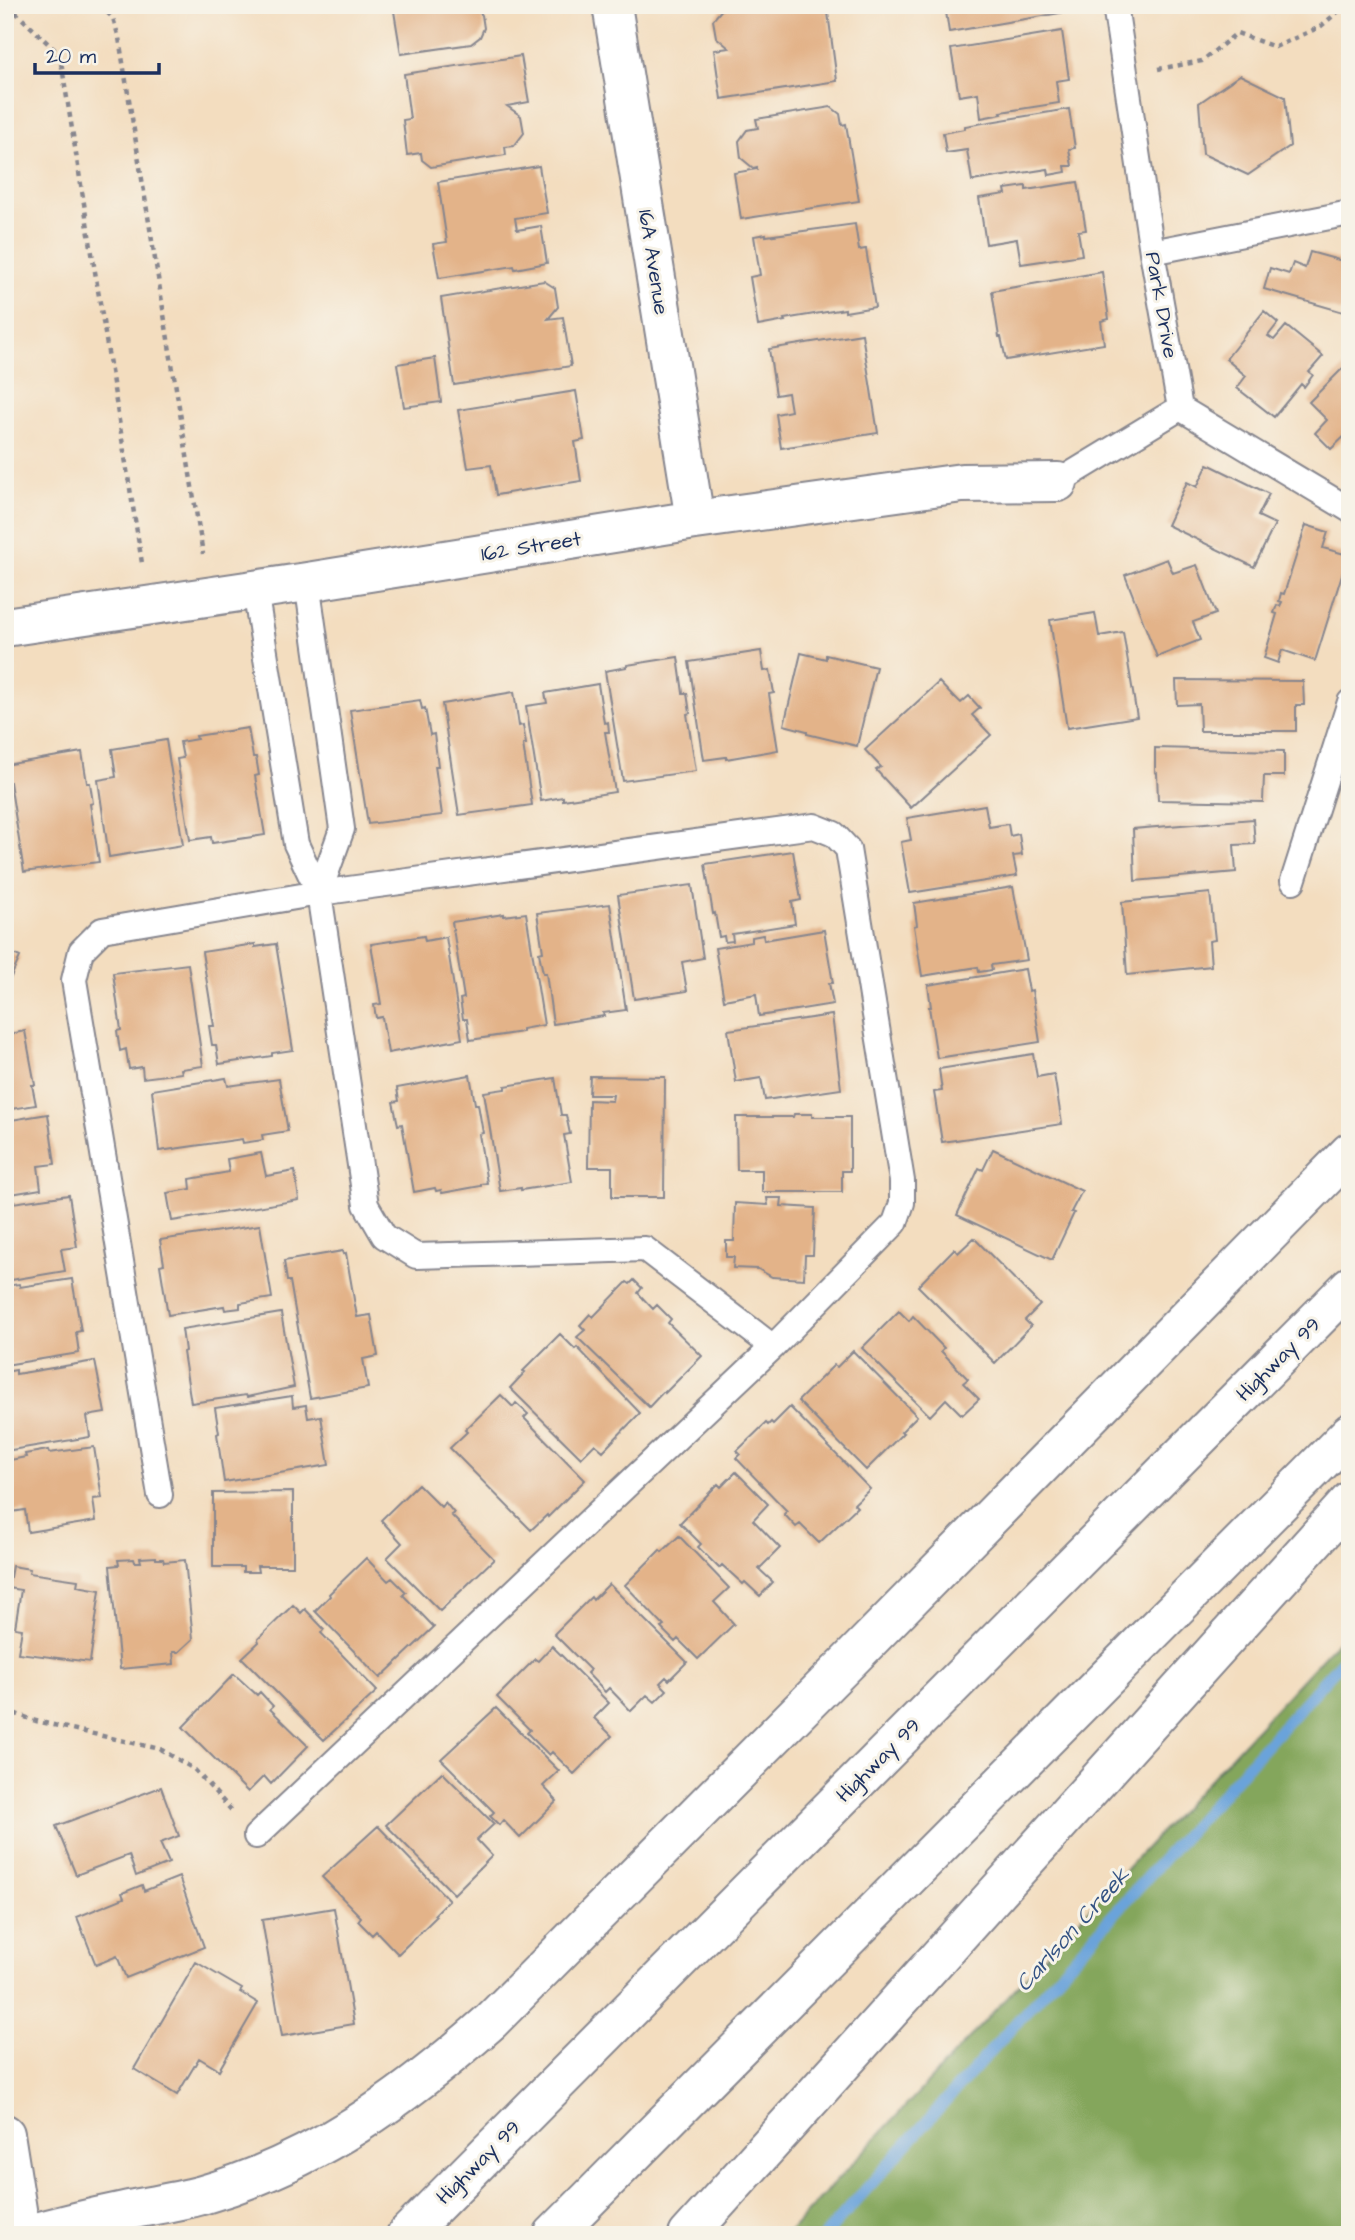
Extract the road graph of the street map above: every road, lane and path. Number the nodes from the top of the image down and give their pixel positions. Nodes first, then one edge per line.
1 (8, 5) edge
2 (100, 5) edge
3 (612, 5) edge
4 (1115, 5) edge
5 (1346, 5) edge
6 (1125, 74) junction
7 (1350, 213) edge
8 (1152, 251) junction
9 (1180, 408) junction
10 (1058, 482) joint
11 (1350, 510) edge
12 (695, 520) junction
13 (202, 554) dead end
14 (142, 563) dead end
15 (307, 582) junction
16 (255, 590) junction
17 (5, 627) edge
18 (1350, 702) edge
19 (1293, 881) dead end
20 (319, 893) junction
21 (1350, 1152) edge
22 (1350, 1286) edge
23 (773, 1347) junction
24 (1350, 1433) edge
25 (160, 1495) dead end
26 (1350, 1501) edge
27 (5, 1710) edge
28 (256, 1836) joint
29 (5, 2134) edge
30 (23, 2235) edge
31 (405, 2235) edge
32 (553, 2235) edge
33 (688, 2235) edge

1 - 14 path
2 - 13 path
3 - 12 main road, 16A Avenue
4 - 6 lane, Park Drive
5 - 6 path
6 - 8 lane, Park Drive
7 - 8 lane
8 - 9 lane, Park Drive
9 - 10 lane
9 - 11 lane
10 - 12 main road, 162 Street
12 - 15 main road, 162 Street
15 - 16 main road, 162 Street
15 - 20 lane
16 - 17 main road, 162 Street
16 - 20 lane
18 - 19 lane
20 - 23 lane
20 - 23 lane
20 - 25 lane
21 - 30 main road
22 - 31 main road, Highway 99
23 - 28 lane
24 - 32 main road
26 - 33 main road
27 - 28 path
29 - 30 main road

